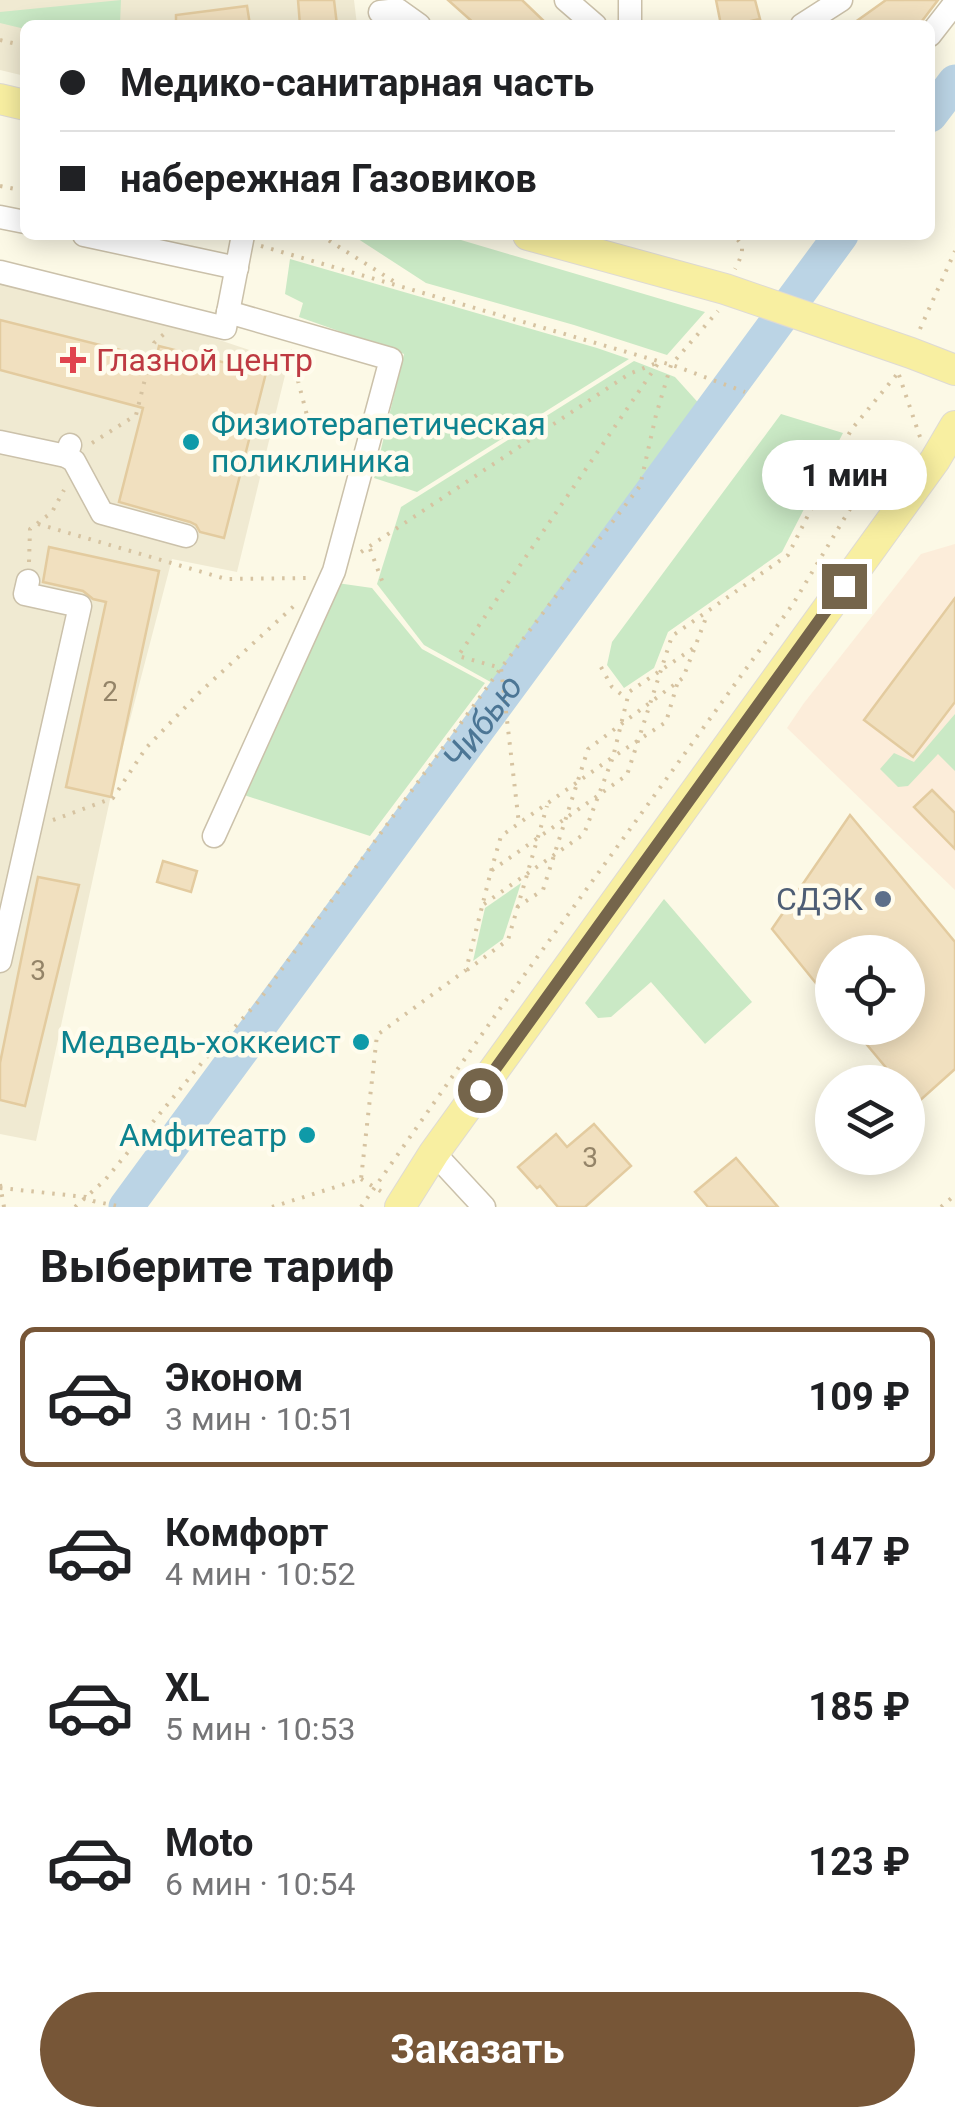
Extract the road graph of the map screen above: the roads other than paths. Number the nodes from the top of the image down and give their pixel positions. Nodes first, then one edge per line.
1 (566, 0) edge
2 (841, 0) edge
3 (955, 4) edge
4 (380, 12) edge
5 (412, 20) edge
6 (590, 20) edge
7 (810, 20) edge
8 (935, 29) edge
9 (107, 240) edge
10 (242, 240) edge
11 (542, 240) edge
12 (237, 268) junction
13 (0, 272) edge
14 (228, 312) junction
15 (955, 370) edge
16 (955, 426) edge
17 (0, 442) edge
18 (186, 536) dead end
19 (28, 581) road end
20 (214, 836) dead end
21 (0, 961) edge
22 (434, 1153) junction
23 (400, 1207) edge
24 (484, 1207) edge

1 - 6 street
2 - 7 street
3 - 8 street
4 - 5 street
9 - 12 street
10 - 12 street
11 - 15 main road
12 - 14 street
13 - 14 street
14 - 20 street
16 - 22 main road
17 - 18 street
19 - 21 street
22 - 23 main road
22 - 24 street

